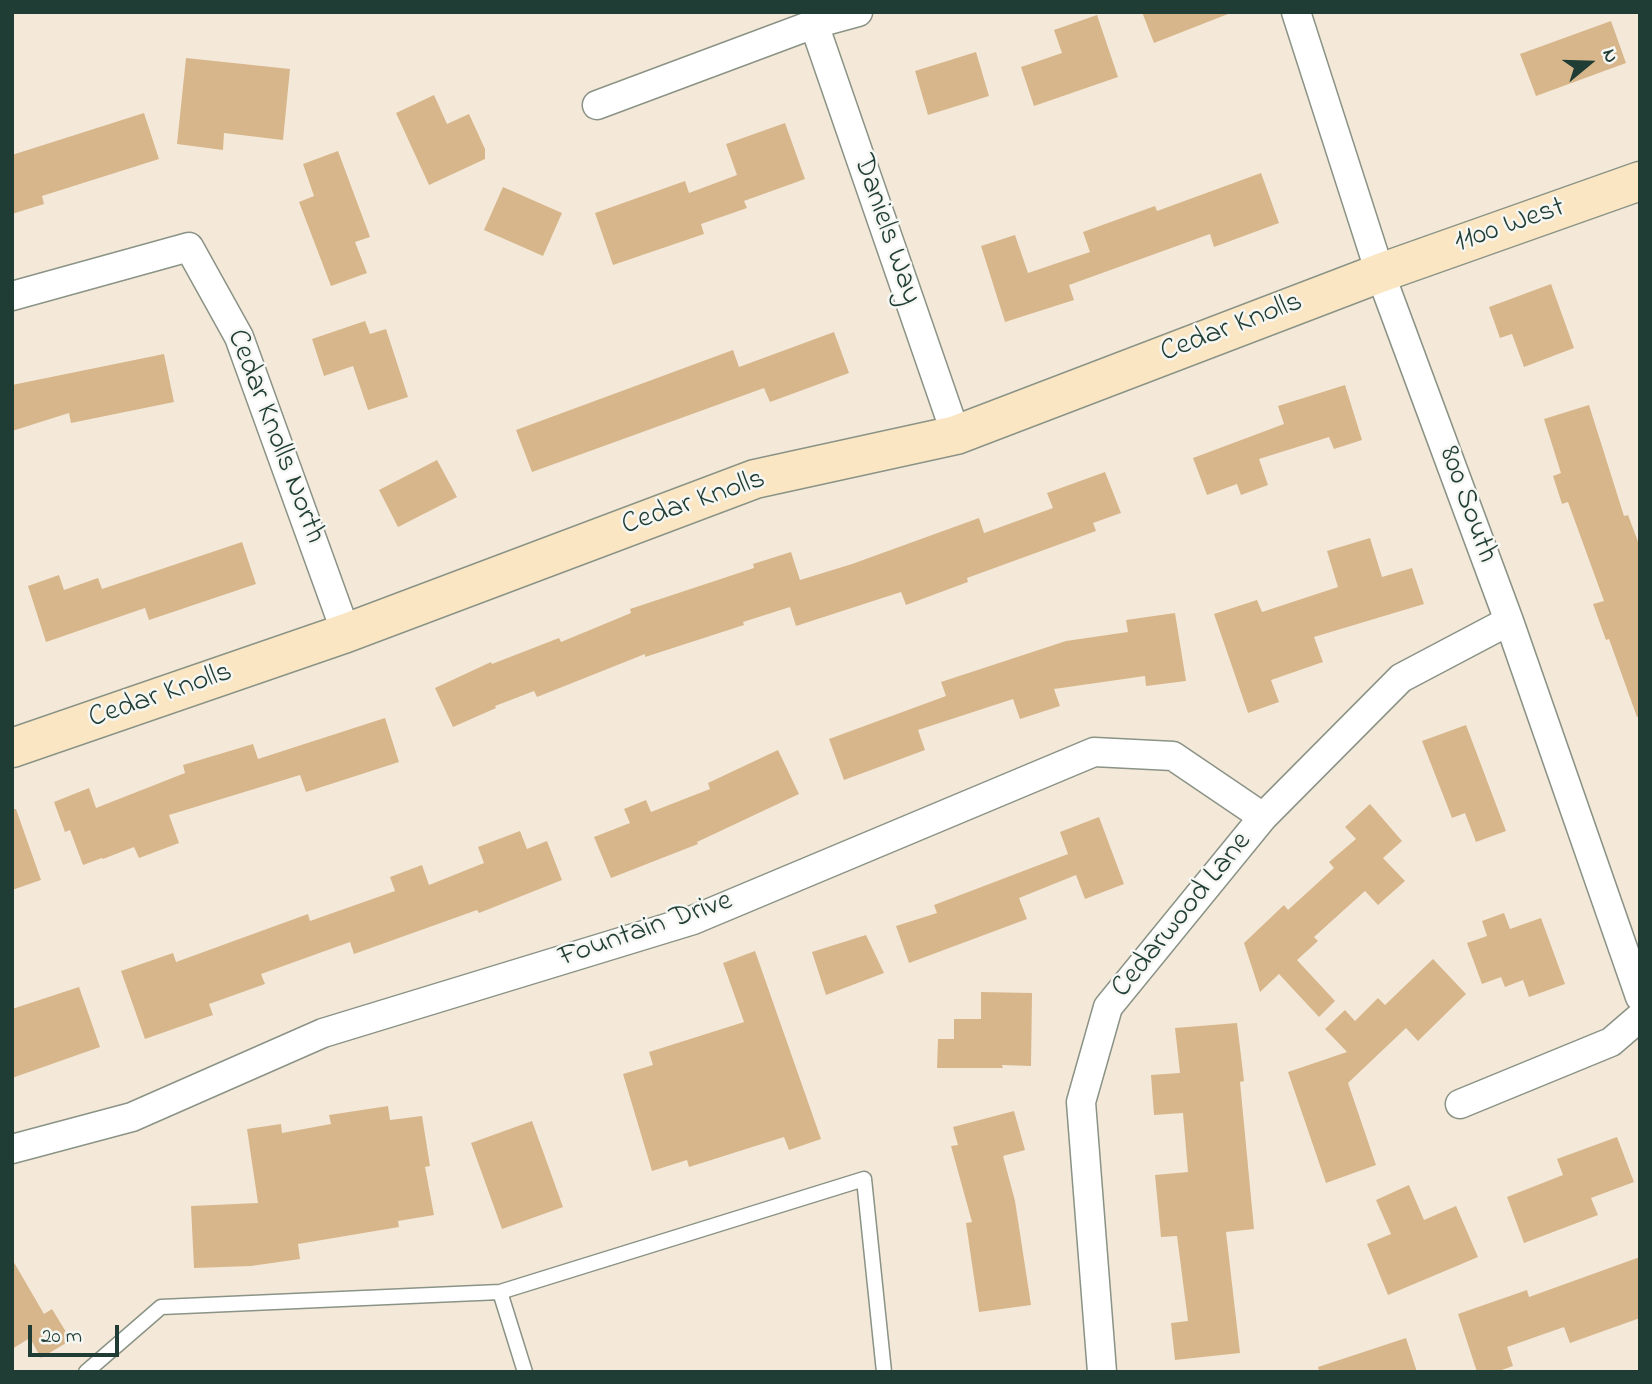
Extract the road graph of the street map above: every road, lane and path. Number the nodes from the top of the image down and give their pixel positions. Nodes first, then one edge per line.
1 (858, 12) edge
2 (1296, 12) edge
3 (814, 24) junction
4 (597, 105) dead end
5 (1640, 181) edge
6 (1380, 273) junction
7 (12, 296) edge
8 (956, 435) junction
9 (1509, 621) junction
10 (346, 633) junction
11 (12, 748) edge
12 (1264, 817) junction
13 (1640, 997) edge
14 (1640, 1017) edge
15 (1460, 1104) dead end
16 (12, 1149) edge
17 (500, 1292) junction
18 (86, 1372) edge
19 (525, 1372) edge
20 (884, 1372) edge
21 (1102, 1372) edge

1 - 3 street
2 - 6 street, 800 South
3 - 4 street
3 - 8 street, Daniels Way
5 - 6 street, 1100 West
6 - 8 street, Cedar Knolls
6 - 9 street, 800 South
7 - 10 street, Cedar Knolls North
8 - 10 street, Cedar Knolls
9 - 12 street, Cedarwood Lane
9 - 13 street, 800 South
10 - 11 street, Cedar Knolls
12 - 16 street, Fountain Drive
12 - 21 street, Cedarwood Lane
14 - 15 street
17 - 18 lane
17 - 19 lane
17 - 20 lane

